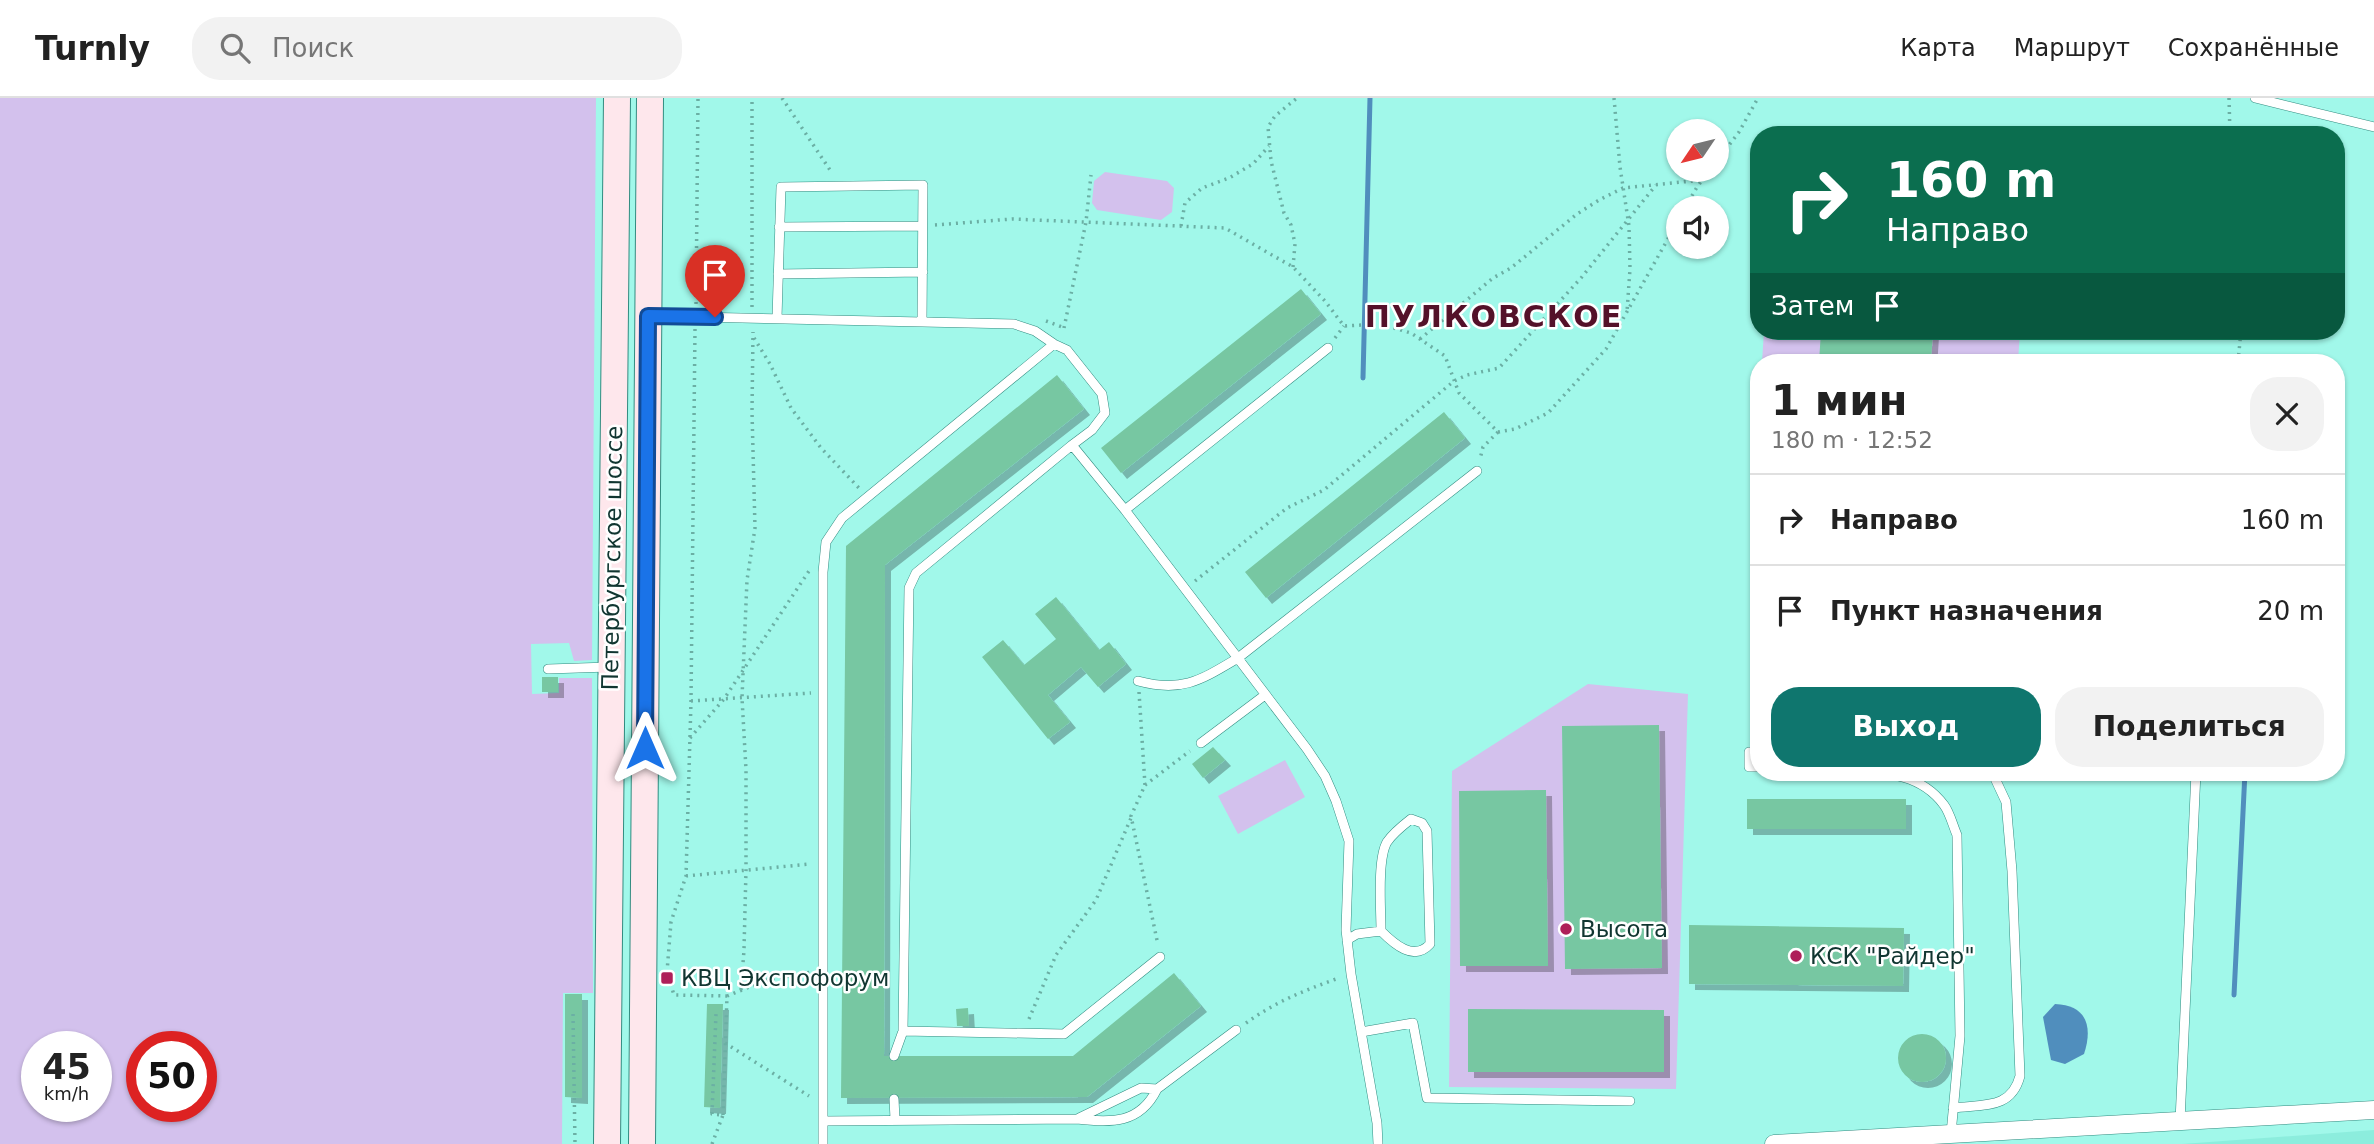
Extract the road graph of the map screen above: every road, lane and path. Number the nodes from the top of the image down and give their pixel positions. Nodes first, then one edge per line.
1 (617, 98) edge
2 (650, 98) edge
3 (698, 98) edge
4 (752, 98) edge
5 (782, 98) edge
6 (1297, 98) edge
7 (1614, 98) edge
8 (1758, 98) edge
9 (2229, 98) edge
10 (2255, 98) edge
11 (2230, 126) edge
12 (2374, 127) edge
13 (1269, 146) junction
14 (1729, 146) edge
15 (1091, 175) dead end
16 (1684, 182) edge
17 (1656, 185) junction
18 (840, 186) junction
19 (1623, 188) junction
20 (1628, 221) junction
21 (1086, 222) junction
22 (926, 226) junction
23 (1181, 226) junction
24 (779, 228) junction
25 (1666, 242) edge
26 (1293, 267) junction
27 (923, 272) junction
28 (778, 274) junction
29 (1627, 314) junction
30 (648, 316) junction
31 (695, 317) junction
32 (754, 318) junction
33 (777, 318) junction
34 (922, 322) junction
35 (753, 337) junction
36 (1420, 339) junction
37 (1054, 344) junction
38 (1328, 348) dead end
39 (1454, 381) junction
40 (1498, 432) junction
41 (1072, 444) junction
42 (1477, 471) joint
43 (867, 497) junction
44 (1125, 510) junction
45 (825, 554) junction
46 (1185, 589) junction
47 (1238, 658) junction
48 (611, 667) junction
49 (548, 669) dead end
50 (743, 670) junction
51 (1138, 681) joint
52 (819, 693) dead end
53 (1265, 695) junction
54 (742, 698) junction
55 (724, 699) junction
56 (691, 701) junction
57 (690, 738) junction
58 (1201, 743) joint
59 (1749, 752) dead end
60 (1750, 767) edge
61 (1911, 781) edge
62 (1996, 781) edge
63 (2196, 781) edge
64 (1144, 785) junction
65 (1131, 816) junction
66 (823, 863) junction
67 (746, 870) junction
68 (686, 876) junction
69 (1381, 931) junction
70 (1347, 940) junction
71 (1160, 957) joint
72 (823, 971) junction
73 (1351, 974) junction
74 (741, 990) junction
75 (727, 996) junction
76 (573, 1014) dead end
77 (716, 1014) dead end
78 (1237, 1030) joint
79 (903, 1031) junction
80 (1361, 1032) junction
81 (1023, 1033) junction
82 (725, 1043) junction
83 (894, 1056) dead end
84 (1157, 1089) junction
85 (894, 1099) dead end
86 (1630, 1101) dead end
87 (823, 1104) junction
88 (1953, 1108) junction
89 (2374, 1111) edge
90 (723, 1115) junction
91 (895, 1119) junction
92 (1077, 1119) junction
93 (823, 1121) junction
94 (2180, 1121) junction
95 (1951, 1134) junction
96 (575, 1144) edge
97 (607, 1144) edge
98 (642, 1144) edge
99 (712, 1144) edge
100 (823, 1144) edge
101 (1378, 1144) edge
102 (1774, 1144) edge

1 - 48 main road, Петербургское шоссе
2 - 30 main road, Петербургское шоссе
3 - 31 path
4 - 32 path
5 - 18 path
6 - 13 path
7 - 19 path
8 - 14 path
9 - 11 path
10 - 12 lane
13 - 23 path
13 - 26 path
15 - 21 path
16 - 17 path
17 - 19 path
17 - 20 path
18 - 22 lane
18 - 24 lane
19 - 20 path
19 - 36 path
20 - 29 path
20 - 39 path
21 - 22 path
21 - 23 path
21 - 37 path
22 - 24 lane
22 - 27 lane
23 - 26 path
24 - 28 lane
25 - 29 path
26 - 36 path
27 - 28 lane
27 - 34 lane
28 - 33 lane
29 - 40 path
30 - 31 lane
30 - 98 main road, Петербургское шоссе
31 - 32 lane
31 - 56 path
32 - 33 lane
32 - 35 path
33 - 34 lane
34 - 37 lane
35 - 43 path
35 - 50 path
36 - 39 path
37 - 41 lane
37 - 43 lane
38 - 44 lane
39 - 40 path
39 - 46 path
40 - 42 path
41 - 44 lane
41 - 79 lane
42 - 47 lane
43 - 45 lane
44 - 46 lane
45 - 50 path
45 - 66 lane
46 - 47 lane
47 - 51 lane
47 - 53 lane
48 - 49 lane
48 - 97 main road, Петербургское шоссе
50 - 54 path
50 - 55 path
51 - 64 path
52 - 54 path
53 - 58 lane
53 - 70 lane
54 - 55 path
54 - 67 path
55 - 56 path
55 - 57 path
56 - 57 path
57 - 68 path
58 - 64 path
59 - 60 lane
61 - 88 lane
62 - 88 lane
63 - 94 lane
64 - 65 path
65 - 71 path
65 - 81 path
66 - 67 path
66 - 72 lane
67 - 68 path
67 - 74 path
68 - 75 path
69 - 69 lane
69 - 70 lane
70 - 73 lane
71 - 81 lane
72 - 74 path
72 - 87 lane
73 - 78 path
73 - 80 lane
74 - 75 path
75 - 82 path
76 - 96 path
77 - 90 path
78 - 84 lane
79 - 81 lane
79 - 83 lane
80 - 86 lane
80 - 101 lane
82 - 87 path
82 - 90 path
84 - 92 lane
84 - 92 lane
85 - 91 lane
87 - 93 lane
88 - 95 lane
89 - 94 street
90 - 99 path
91 - 92 lane
91 - 93 lane
93 - 100 lane
94 - 95 street
95 - 102 street

